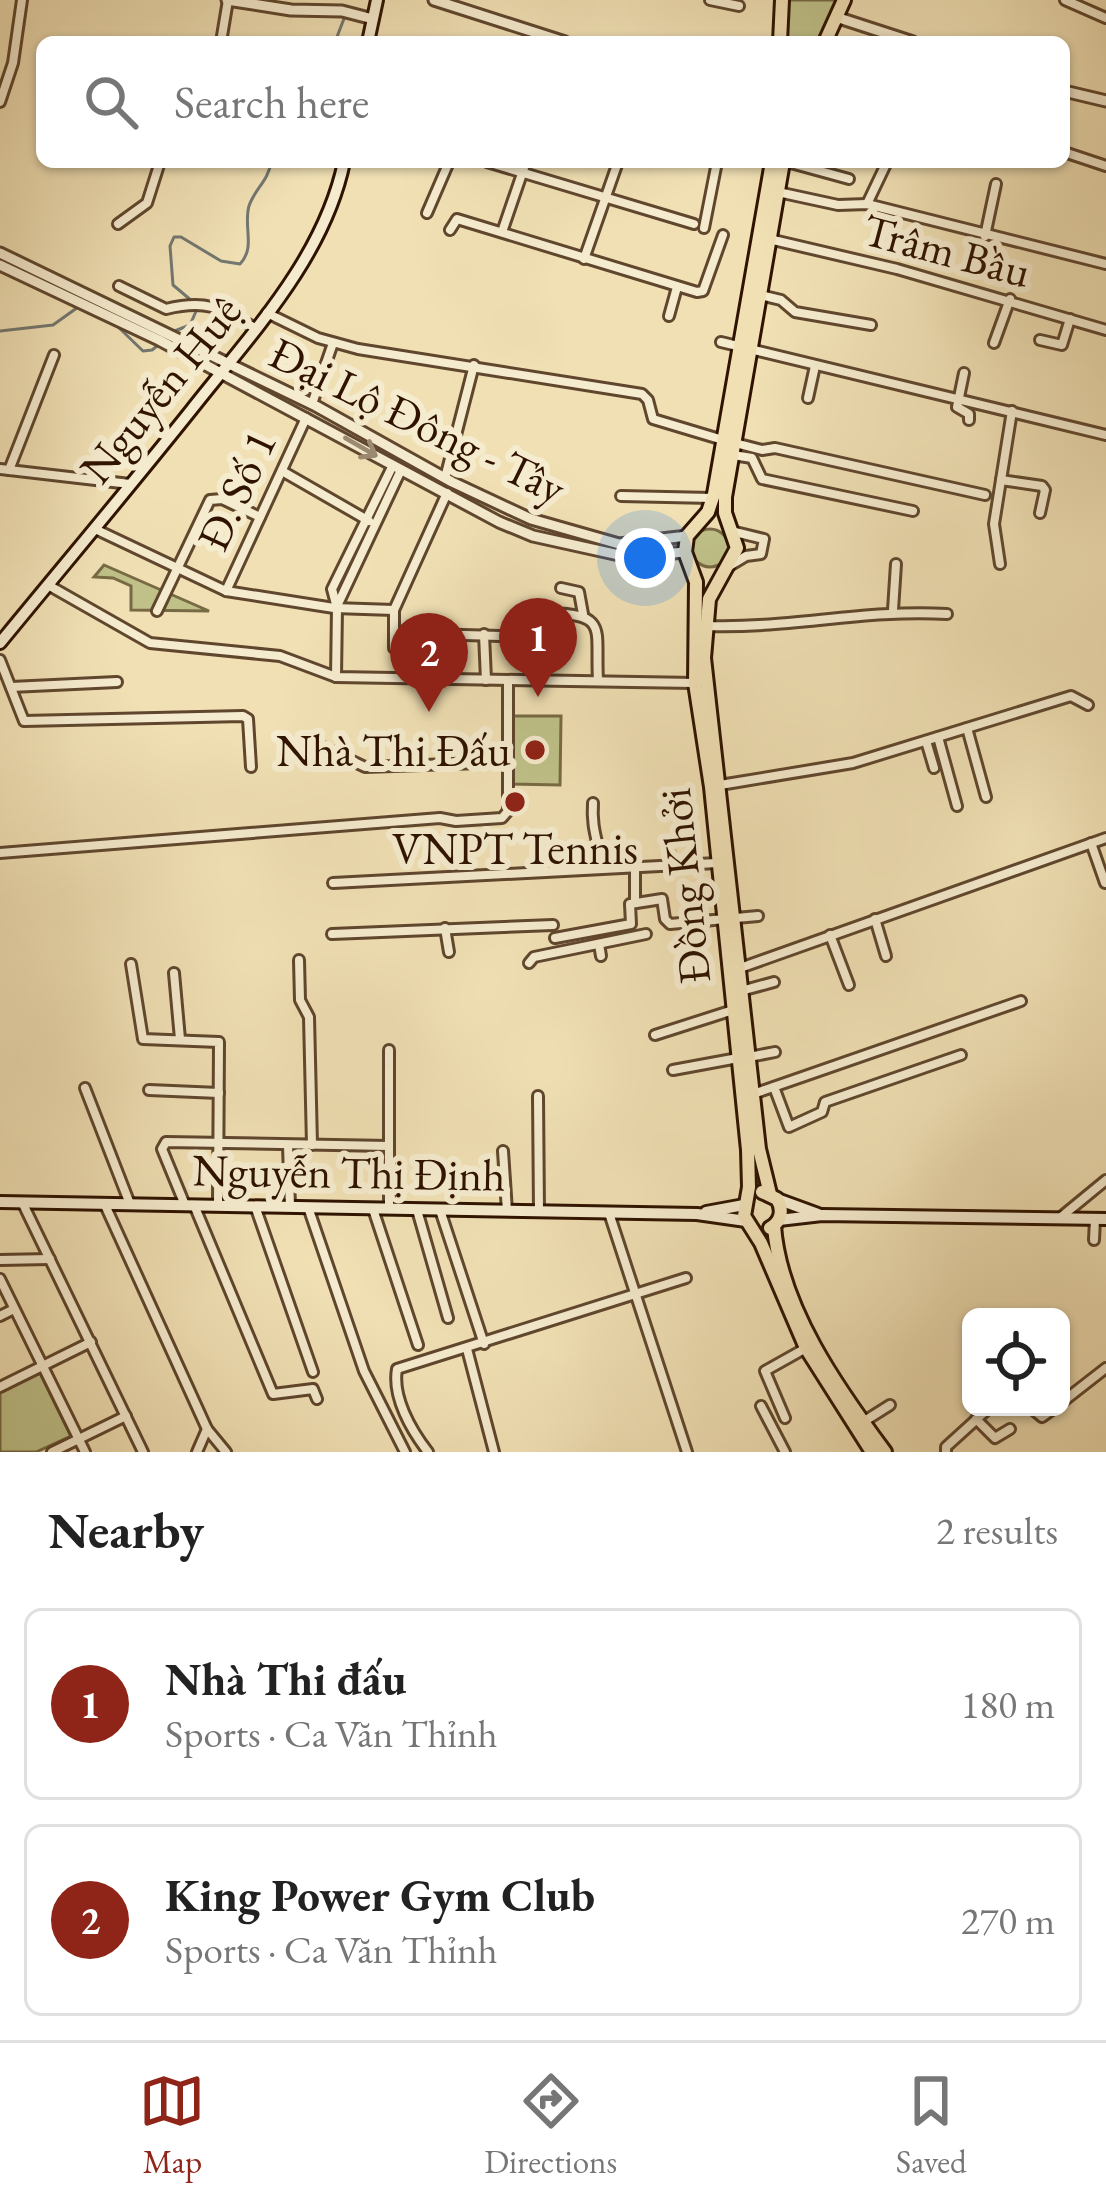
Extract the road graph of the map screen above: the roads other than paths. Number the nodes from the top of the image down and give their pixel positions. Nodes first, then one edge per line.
1 (22, 0) edge
2 (228, 0) edge
3 (377, 0) edge
4 (434, 0) edge
5 (710, 0) edge
6 (782, 0) edge
7 (844, 0) edge
8 (1066, 0) edge
9 (739, 6) dead end
10 (836, 17) junction
11 (373, 19) junction
12 (1106, 19) edge
13 (222, 36) edge
14 (369, 36) edge
15 (545, 36) edge
16 (780, 36) edge
17 (828, 36) edge
18 (895, 36) edge
19 (1070, 92) edge
20 (1106, 100) edge
21 (0, 102) edge
22 (1070, 154) edge
23 (1106, 166) edge
24 (158, 168) edge
25 (342, 168) edge
26 (446, 168) edge
27 (506, 168) edge
28 (524, 168) edge
29 (616, 168) edge
30 (715, 168) edge
31 (772, 168) edge
32 (782, 168) edge
33 (808, 168) edge
34 (884, 168) edge
35 (522, 173) junction
36 (849, 179) dead end
37 (996, 184) dead end
38 (772, 191) junction
39 (604, 198) junction
40 (867, 204) junction
41 (427, 213) dead end
42 (118, 224) dead end
43 (694, 224) dead end
44 (704, 228) dead end
45 (451, 230) dead end
46 (502, 232) junction
47 (723, 235) dead end
48 (985, 236) junction
49 (769, 239) junction
50 (0, 254) edge
51 (584, 259) junction
52 (1106, 264) edge
53 (0, 265) edge
54 (119, 286) dead end
55 (677, 287) junction
56 (760, 295) junction
57 (1010, 299) junction
58 (267, 313) junction
59 (669, 316) dead end
60 (1070, 319) junction
61 (871, 325) dead end
62 (256, 328) junction
63 (1106, 329) edge
64 (1040, 340) dead end
65 (721, 342) dead end
66 (333, 343) junction
67 (994, 343) dead end
68 (746, 349) junction
69 (54, 355) dead end
70 (793, 359) junction
71 (474, 365) junction
72 (815, 366) junction
73 (225, 367) junction
74 (964, 374) dead end
75 (790, 376) dead end
76 (808, 398) dead end
77 (958, 398) junction
78 (311, 404) junction
79 (1012, 411) junction
80 (307, 417) junction
81 (969, 420) dead end
82 (1106, 432) edge
83 (730, 446) junction
84 (397, 468) junction
85 (4, 469) edge
86 (282, 471) junction
87 (448, 480) junction
88 (1001, 480) junction
89 (131, 484) junction
90 (985, 495) dead end
91 (446, 496) junction
92 (620, 496) dead end
93 (713, 498) junction
94 (914, 511) dead end
95 (1040, 513) dead end
96 (260, 518) junction
97 (367, 518) junction
98 (699, 524) junction
99 (374, 527) junction
100 (94, 528) junction
101 (731, 531) junction
102 (687, 536) junction
103 (685, 552) junction
104 (896, 564) dead end
105 (1000, 564) dead end
106 (692, 567) junction
107 (728, 568) junction
108 (177, 569) junction
109 (48, 584) junction
110 (561, 588) dead end
111 (226, 591) junction
112 (337, 608) junction
113 (394, 610) junction
114 (893, 610) junction
115 (158, 611) dead end
116 (551, 613) dead end
117 (584, 614) junction
118 (947, 614) dead end
119 (705, 626) junction
120 (426, 634) dead end
121 (484, 634) junction
122 (568, 638) dead end
123 (0, 643) edge
124 (394, 648) dead end
125 (0, 660) edge
126 (336, 676) junction
127 (486, 680) junction
128 (508, 680) junction
129 (598, 680) junction
130 (117, 682) dead end
131 (695, 683) junction
132 (10, 688) junction
133 (1088, 705) dead end
134 (967, 728) junction
135 (938, 737) junction
136 (926, 740) junction
137 (323, 747) dead end
138 (508, 762) junction
139 (251, 767) dead end
140 (934, 768) dead end
141 (720, 785) junction
142 (986, 797) dead end
143 (593, 803) dead end
144 (957, 806) dead end
145 (1106, 838) edge
146 (1091, 843) junction
147 (0, 853) edge
148 (671, 855) dead end
149 (717, 863) junction
150 (673, 867) junction
151 (602, 868) junction
152 (635, 868) junction
153 (1105, 883) edge
154 (333, 884) dead end
155 (635, 903) junction
156 (728, 916) junction
157 (758, 916) dead end
158 (875, 919) junction
159 (553, 925) dead end
160 (445, 928) junction
161 (332, 934) dead end
162 (646, 934) dead end
163 (830, 935) junction
164 (555, 938) dead end
165 (599, 944) junction
166 (449, 952) dead end
167 (602, 956) dead end
168 (886, 956) dead end
169 (299, 960) dead end
170 (530, 963) dead end
171 (131, 964) dead end
172 (738, 969) junction
173 (174, 973) dead end
174 (774, 982) dead end
175 (849, 985) dead end
176 (741, 991) junction
177 (1021, 1001) dead end
178 (734, 1010) junction
179 (655, 1035) dead end
180 (180, 1040) junction
181 (389, 1050) dead end
182 (775, 1052) dead end
183 (961, 1055) dead end
184 (744, 1057) junction
185 (673, 1070) dead end
186 (85, 1088) dead end
187 (774, 1088) junction
188 (149, 1090) dead end
189 (218, 1093) junction
190 (753, 1094) junction
191 (538, 1096) dead end
192 (218, 1143) junction
193 (288, 1145) junction
194 (312, 1145) junction
195 (389, 1146) junction
196 (503, 1150) dead end
197 (1106, 1180) edge
198 (774, 1196) junction
199 (0, 1202) edge
200 (22, 1202) junction
201 (746, 1202) junction
202 (104, 1204) junction
203 (130, 1204) junction
204 (189, 1205) junction
205 (218, 1205) junction
206 (254, 1206) junction
207 (290, 1207) junction
208 (308, 1208) junction
209 (374, 1209) junction
210 (389, 1209) junction
211 (417, 1210) junction
212 (440, 1210) junction
213 (507, 1211) junction
214 (539, 1212) junction
215 (609, 1213) junction
216 (697, 1214) junction
217 (822, 1215) junction
218 (1060, 1218) junction
219 (1101, 1219) edge
220 (777, 1223) junction
221 (749, 1224) junction
222 (1094, 1240) dead end
223 (50, 1258) junction
224 (0, 1260) edge
225 (686, 1278) dead end
226 (0, 1279) edge
227 (782, 1283) junction
228 (636, 1293) junction
229 (14, 1309) junction
230 (0, 1316) edge
231 (448, 1318) dead end
232 (91, 1342) junction
233 (484, 1344) junction
234 (418, 1345) dead end
235 (467, 1348) junction
236 (806, 1348) junction
237 (43, 1366) junction
238 (1106, 1368) edge
239 (313, 1372) dead end
240 (0, 1387) edge
241 (1070, 1396) edge
242 (317, 1399) dead end
243 (890, 1405) dead end
244 (761, 1406) dead end
245 (126, 1416) junction
246 (980, 1416) edge
247 (785, 1418) dead end
248 (976, 1419) junction
249 (861, 1426) junction
250 (207, 1429) junction
251 (1010, 1429) dead end
252 (79, 1440) junction
253 (52, 1452) edge
254 (85, 1452) edge
255 (143, 1452) edge
256 (197, 1452) edge
257 (226, 1452) edge
258 (405, 1452) edge
259 (428, 1452) edge
260 (494, 1452) edge
261 (687, 1452) edge
262 (785, 1452) edge
263 (872, 1452) edge
264 (885, 1452) edge
265 (946, 1452) edge

1 - 21 street
2 - 11 street
2 - 13 street
3 - 11 main road
4 - 15 street
5 - 9 street
6 - 16 main road
7 - 10 main road
8 - 12 street
10 - 17 main road
10 - 18 street
11 - 14 main road
19 - 20 street
22 - 23 street
24 - 42 street
25 - 58 main road, Nguyễn Huệ
26 - 41 street
27 - 35 street
28 - 35 street
29 - 39 street
30 - 44 street
31 - 38 main road
32 - 38 main road
33 - 36 street
34 - 40 street
35 - 39 street
35 - 46 street
37 - 48 street
38 - 40 street
38 - 49 main road
38 - 68 main road
39 - 43 street
39 - 51 street
40 - 48 street
45 - 46 street
46 - 51 street
47 - 55 street
48 - 52 street
49 - 56 main road
49 - 57 street, Trâm Bầu
50 - 73 street, Đại Lộ Đông - Tây
51 - 55 street
53 - 73 street, Đại Lộ Đông - Tây
54 - 62 street
55 - 59 street
56 - 61 street
56 - 68 main road
57 - 60 street, Trâm Bầu
57 - 67 street
58 - 62 main road, Nguyễn Huệ
58 - 66 street
60 - 63 street, Trâm Bầu
60 - 64 street
62 - 73 main road, Nguyễn Huệ
65 - 68 street
66 - 71 street
66 - 78 street
68 - 70 street
68 - 83 main road
69 - 85 street
70 - 72 street
70 - 75 street
71 - 83 street
71 - 87 street
72 - 76 street
72 - 77 street
73 - 78 street, Đại Lộ Đông - Tây
73 - 80 street, Đại Lộ Đông - Tây
73 - 89 main road, Nguyễn Huệ
74 - 77 street
77 - 79 street
77 - 81 street
78 - 87 street, Đại Lộ Đông - Tây
79 - 82 street
79 - 88 street
80 -> 84 street, Đại Lộ Đông - Tây
80 - 86 street, Đ. Số 1
83 - 90 street
83 - 93 main road
83 - 94 street
83 - 101 main road
84 - 91 street, Đại Lộ Đông - Tây
84 - 97 street
84 - 99 street
85 - 89 street
86 - 96 street, Đ. Số 1
86 - 97 street
87 - 91 street
87 - 102 street, Đại Lộ Đông - Tây
88 - 95 street
88 - 105 street
89 - 100 main road, Nguyễn Huệ
91 - 103 street, Đại Lộ Đông - Tây
91 - 113 street
92 - 93 street
93 - 98 main road
96 - 108 street
96 - 111 street, Đ. Số 1
97 - 99 street
97 - 112 street
98 - 101 main road
98 - 102 main road
99 - 112 street
100 - 108 street
100 - 109 main road, Nguyễn Huệ
101 - 107 main road
101 - 107 street
102 - 103 main road
103 - 106 main road
104 - 114 street
106 - 107 main road
106 - 131 main road, Đồng Khởi
107 - 119 main road, Đồng Khởi
108 - 111 street
108 - 115 street
109 - 123 main road, Nguyễn Huệ
109 - 126 street
110 - 117 street
111 - 112 street
112 - 113 street
112 - 126 street
113 - 124 street
114 - 118 street
114 - 119 street
116 - 117 street
117 - 129 street
119 - 141 main road, Đồng Khởi
120 - 121 street
121 - 122 street
121 - 127 street
125 - 132 street
126 - 127 street
127 - 128 street
128 - 129 street
128 - 138 street
129 - 131 street
130 - 132 street
131 - 149 main road, Đồng Khởi
132 - 139 street
133 - 134 street
134 - 135 street
134 - 142 street
135 - 136 street
135 - 144 street
136 - 140 street
136 - 141 street
137 - 138 street
138 - 147 street
141 - 156 main road, Đồng Khởi
143 - 151 street
145 - 146 street
146 - 153 street
146 - 158 street
148 - 150 street
149 - 150 street
149 - 156 main road, Đồng Khởi
150 - 152 street
151 - 152 street
151 - 154 street
152 - 155 street
155 - 156 street
155 - 164 street
156 - 157 street
156 - 172 main road, Đồng Khởi
156 - 178 main road, Đồng Khởi
158 - 163 street
158 - 168 street
159 - 160 street
160 - 161 street
160 - 166 street
162 - 165 street
163 - 172 street
163 - 175 street
165 - 167 street
165 - 170 street
169 - 194 street
171 - 180 street
172 - 176 main road, Đồng Khởi
173 - 180 street
174 - 176 street
176 - 184 main road, Đồng Khởi
177 - 187 street
178 - 179 street
178 - 184 main road, Đồng Khởi
180 - 189 street
181 - 195 street
182 - 184 street
183 - 187 street
184 - 185 street
184 - 190 main road, Đồng Khởi
184 - 201 main road, Đồng Khởi
186 - 203 street
187 - 190 street
188 - 189 street
189 - 192 street
190 - 198 main road, Đồng Khởi
191 - 214 street
192 - 193 street
192 - 204 street
192 - 205 street
193 - 194 street
193 - 207 street
194 - 195 street
195 - 210 street
196 - 213 street
197 - 218 street
198 - 201 main road
198 - 217 main road
198 - 220 main road
199 - 200 main road, Nguyễn Thị Định
200 - 202 main road, Nguyễn Thị Định
200 - 223 street
201 - 216 main road, Nguyễn Thị Định
201 - 221 main road
202 - 203 main road, Nguyễn Thị Định
202 - 250 street
203 - 204 main road, Nguyễn Thị Định
204 - 205 main road, Nguyễn Thị Định
204 - 242 street
205 - 206 main road, Nguyễn Thị Định
206 - 207 main road, Nguyễn Thị Định
206 - 239 street
207 - 208 main road, Nguyễn Thị Định
208 - 209 main road, Nguyễn Thị Định
208 - 258 street
209 - 210 main road, Nguyễn Thị Định
209 - 234 street
210 - 211 main road, Nguyễn Thị Định
211 - 212 main road, Nguyễn Thị Định
211 - 231 street
212 - 213 main road, Nguyễn Thị Định
212 - 233 street
213 - 214 main road, Nguyễn Thị Định
214 - 215 main road, Nguyễn Thị Định
215 - 216 main road, Nguyễn Thị Định
215 - 228 street
216 - 221 main road, Nguyễn Thị Định
217 - 218 main road
217 - 220 main road
218 - 219 main road
219 - 222 street
220 - 221 main road
220 - 227 main road
221 - 227 main road
223 - 224 street
223 - 232 street
225 - 228 street
226 - 229 street
227 - 236 main road
227 - 249 main road
228 - 233 street
228 - 261 street
229 - 230 street
229 - 237 street
232 - 237 street
232 - 245 street
233 - 235 street
235 - 259 street
235 - 260 street
236 - 247 street
236 - 249 main road
237 - 240 street
237 - 252 street
238 - 241 street
243 - 249 street
244 - 262 street
245 - 252 street
245 - 255 street
246 - 248 street
248 - 251 street
248 - 265 street
249 - 263 main road
249 - 264 main road
250 - 256 street
250 - 257 street
252 - 253 street
252 - 254 street

